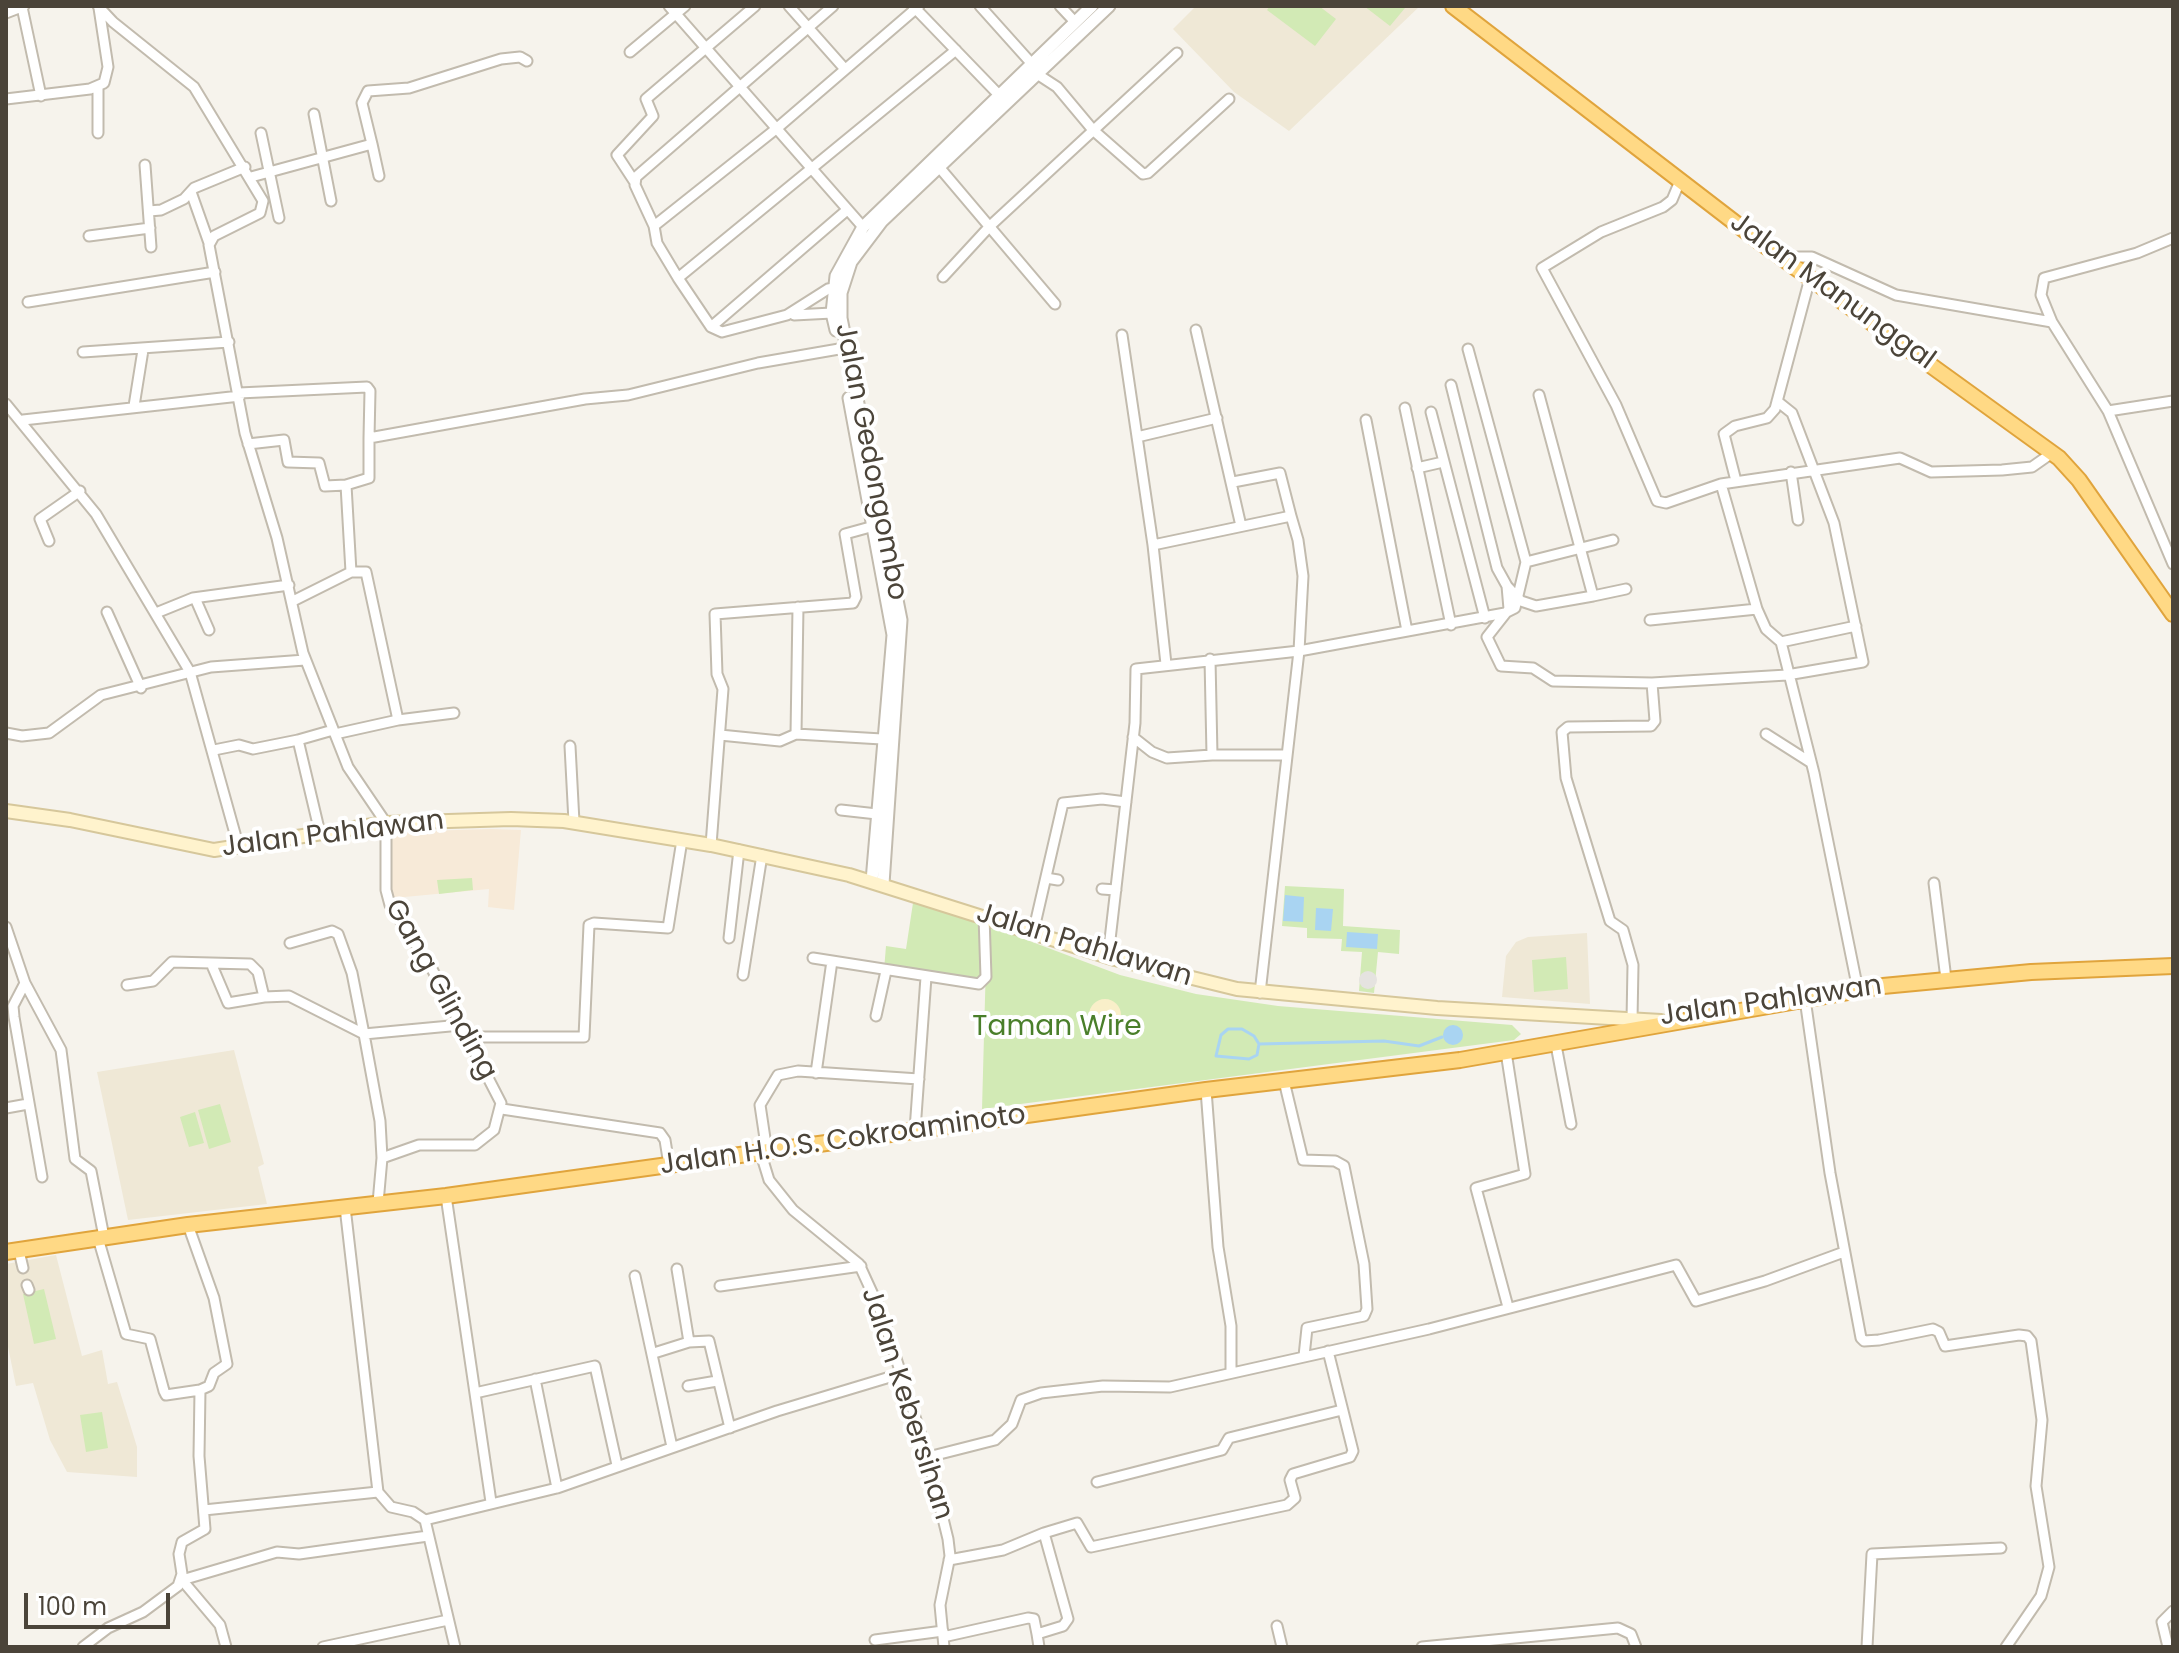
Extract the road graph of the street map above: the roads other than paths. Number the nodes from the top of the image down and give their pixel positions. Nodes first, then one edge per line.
1 (23, 6) edge
2 (98, 6) edge
3 (685, 6) edge
4 (755, 6) edge
5 (789, 6) edge
6 (833, 6) edge
7 (980, 6) edge
8 (1060, 6) edge
9 (1092, 6) edge
10 (1109, 6) edge
11 (1453, 6) edge
12 (916, 7) edge
13 (672, 10) edge
14 (6, 13) edge
15 (1075, 22) junction
16 (807, 28) junction
17 (705, 49) junction
18 (956, 50) junction
19 (630, 52) dead end
20 (1177, 53) dead end
21 (527, 61) dead end
22 (844, 68) junction
23 (1033, 69) junction
24 (740, 86) junction
25 (98, 87) junction
26 (999, 95) junction
27 (41, 96) junction
28 (6, 99) edge
29 (1229, 99) dead end
30 (314, 114) dead end
31 (776, 129) junction
32 (1093, 130) junction
33 (98, 133) dead end
34 (261, 133) dead end
35 (372, 144) junction
36 (324, 154) junction
37 (145, 165) dead end
38 (245, 167) junction
39 (939, 167) junction
40 (813, 170) junction
41 (269, 171) junction
42 (379, 176) dead end
43 (251, 177) junction
44 (634, 181) junction
45 (1680, 181) junction
46 (191, 192) junction
47 (331, 201) dead end
48 (847, 210) junction
49 (149, 211) junction
50 (279, 218) dead end
51 (654, 226) junction
52 (990, 226) junction
53 (863, 227) junction
54 (150, 228) junction
55 (89, 236) dead end
56 (2173, 238) edge
57 (209, 243) junction
58 (151, 247) dead end
59 (1780, 256) junction
60 (215, 272) junction
61 (943, 277) dead end
62 (678, 278) junction
63 (1810, 278) junction
64 (838, 287) junction
65 (28, 302) dead end
66 (1055, 304) dead end
67 (832, 313) junction
68 (787, 315) junction
69 (2052, 322) junction
70 (711, 327) junction
71 (1196, 330) dead end
72 (1122, 335) dead end
73 (229, 342) junction
74 (839, 349) junction
75 (1468, 349) dead end
76 (143, 350) junction
77 (83, 352) dead end
78 (1451, 385) dead end
79 (240, 394) junction
80 (1539, 395) dead end
81 (1777, 401) junction
82 (2173, 401) edge
83 (6, 404) edge
84 (134, 406) junction
85 (1405, 408) dead end
86 (2108, 411) junction
87 (1431, 412) dead end
88 (1217, 418) junction
89 (23, 420) junction
90 (1366, 420) dead end
91 (1137, 437) junction
92 (369, 438) junction
93 (248, 444) junction
94 (2052, 453) junction
95 (1443, 462) junction
96 (1417, 468) junction
97 (1815, 469) junction
98 (1791, 472) junction
99 (1736, 481) junction
100 (1233, 482) junction
101 (1721, 484) junction
102 (346, 485) junction
103 (80, 491) junction
104 (1291, 516) junction
105 (1798, 520) dead end
106 (874, 526) junction
107 (1241, 526) junction
108 (1613, 540) dead end
109 (49, 541) dead end
110 (1153, 545) junction
111 (1581, 548) junction
112 (1526, 562) junction
113 (2173, 564) edge
114 (351, 572) junction
115 (887, 573) junction
116 (289, 585) junction
117 (1507, 586) junction
118 (1626, 589) dead end
119 (1593, 596) junction
120 (195, 598) junction
121 (1518, 599) junction
122 (293, 601) junction
123 (798, 607) junction
124 (1757, 609) junction
125 (107, 612) dead end
126 (156, 613) junction
127 (1505, 613) junction
128 (2173, 614) edge
129 (1485, 618) junction
130 (1650, 620) dead end
131 (1451, 625) junction
132 (1856, 626) junction
133 (209, 630) dead end
134 (1407, 631) junction
135 (1781, 642) junction
136 (1299, 651) junction
137 (1210, 659) junction
138 (305, 660) junction
139 (1166, 664) junction
140 (190, 672) junction
141 (1787, 675) junction
142 (1652, 683) junction
143 (141, 688) junction
144 (454, 713) dead end
145 (398, 720) junction
146 (334, 732) junction
147 (796, 734) junction
148 (1766, 734) dead end
149 (720, 735) junction
150 (7, 737) edge
151 (1133, 737) junction
152 (882, 739) junction
153 (298, 740) junction
154 (570, 746) dead end
155 (214, 750) junction
156 (1212, 755) junction
157 (1286, 755) junction
158 (1810, 762) junction
159 (1126, 802) junction
160 (841, 810) dead end
161 (6, 811) edge
162 (877, 814) junction
163 (574, 822) junction
164 (386, 823) junction
165 (320, 833) junction
166 (682, 840) junction
167 (711, 845) junction
168 (239, 848) junction
169 (739, 850) junction
170 (762, 855) junction
171 (1046, 878) junction
172 (1058, 880) dead end
173 (878, 882) junction
174 (1934, 883) dead end
175 (1102, 889) dead end
176 (1116, 890) junction
177 (984, 916) junction
178 (6, 927) edge
179 (1033, 933) junction
180 (729, 938) dead end
181 (290, 943) dead end
182 (1108, 957) junction
183 (813, 958) dead end
184 (832, 961) junction
185 (211, 963) junction
186 (2173, 966) edge
187 (886, 971) junction
188 (743, 975) dead end
189 (926, 977) junction
190 (1946, 979) junction
191 (25, 983) junction
192 (127, 985) dead end
193 (1858, 990) junction
194 (1260, 993) junction
195 (264, 997) junction
196 (1805, 999) junction
197 (876, 1016) dead end
198 (1632, 1020) junction
199 (1678, 1020) junction
200 (461, 1025) junction
201 (364, 1034) junction
202 (467, 1037) junction
203 (1556, 1045) junction
204 (1506, 1052) junction
205 (816, 1073) junction
206 (919, 1079) junction
207 (1284, 1081) junction
208 (1206, 1090) junction
209 (28, 1104) junction
210 (6, 1108) edge
211 (502, 1109) junction
212 (1571, 1124) dead end
213 (915, 1130) junction
214 (764, 1153) junction
215 (382, 1158) junction
216 (669, 1165) junction
217 (42, 1177) dead end
218 (446, 1196) junction
219 (378, 1203) junction
220 (345, 1207) junction
221 (188, 1225) junction
222 (101, 1237) junction
223 (12, 1251) edge
224 (1844, 1252) junction
225 (861, 1266) junction
226 (23, 1268) dead end
227 (677, 1269) dead end
228 (635, 1276) dead end
229 (720, 1286) dead end
230 (1508, 1307) junction
231 (689, 1342) junction
232 (1328, 1351) junction
233 (654, 1353) junction
234 (1304, 1356) junction
235 (1231, 1371) junction
236 (900, 1374) junction
237 (535, 1379) junction
238 (717, 1381) junction
239 (688, 1386) dead end
240 (200, 1390) junction
241 (475, 1393) junction
242 (1342, 1410) junction
243 (730, 1428) junction
244 (672, 1447) junction
245 (928, 1457) junction
246 (617, 1465) junction
247 (1097, 1482) dead end
248 (557, 1488) junction
249 (378, 1492) junction
250 (491, 1502) junction
251 (204, 1510) junction
252 (425, 1520) junction
253 (1044, 1533) junction
254 (428, 1536) junction
255 (2001, 1548) dead end
256 (949, 1560) junction
257 (182, 1580) junction
258 (2173, 1611) edge
259 (448, 1620) junction
260 (1277, 1626) dead end
261 (1037, 1634) junction
262 (943, 1638) edge
263 (875, 1640) dead end
264 (1436, 1646) edge
265 (83, 1647) edge
266 (226, 1647) edge
267 (323, 1647) edge
268 (455, 1647) edge
269 (1039, 1647) edge
270 (1282, 1647) edge
271 (1422, 1647) edge
272 (1636, 1647) edge
273 (1867, 1647) edge
274 (2006, 1647) edge
275 (2168, 1647) edge

1 - 14 street
1 - 27 street
2 - 25 street
2 - 38 street
3 - 13 street
4 - 17 street
5 - 16 street
6 - 16 street
7 - 23 street
8 - 15 street
9 - 15 street, Jalan Gedongombo
10 - 23 street, Jalan Gedongombo
11 - 45 highway, Jalan Manunggal
12 - 18 street
12 - 22 street
13 - 17 street
13 - 19 street
15 - 23 street, Jalan Gedongombo
16 - 22 street
16 - 24 street
17 - 24 street
17 - 44 street
18 - 26 street
18 - 40 street
20 - 32 street
21 - 35 street
22 - 31 street
23 - 26 street, Jalan Gedongombo
23 - 32 street
23 - 39 street, Jalan Gedongombo
24 - 31 street
24 - 44 street
25 - 27 street
25 - 33 street
26 - 53 street, Jalan Gedongombo
27 - 28 street
29 - 32 street
30 - 36 street
31 - 40 street
31 - 51 street
32 - 52 street
34 - 41 street
35 - 36 street
35 - 42 street
36 - 41 street
36 - 47 street
37 - 49 street
38 - 43 street
38 - 46 street
39 - 52 street
39 - 64 street, Jalan Gedongombo
40 - 48 street
40 - 62 street
41 - 43 street
41 - 50 street
43 - 57 street
44 - 51 street
45 - 59 highway, Jalan Manunggal
45 - 101 street
46 - 49 street
46 - 57 street
48 - 53 street
48 - 70 street
49 - 54 street
51 - 62 street
52 - 61 street
52 - 66 street
53 - 64 street, Jalan Gedongombo
54 - 55 street
54 - 58 street
56 - 69 street
57 - 60 street
59 - 63 highway, Jalan Manunggal
59 - 69 street
60 - 65 street
60 - 73 street
62 - 70 street
63 - 81 street
63 - 94 highway, Jalan Manunggal
64 - 67 street, Jalan Gedongombo
64 - 68 street
64 - 115 street, Jalan Gedongombo
67 - 68 street
67 - 74 street, Jalan Gedongombo
68 - 70 street
69 - 86 street
71 - 88 street
72 - 91 street
73 - 76 street
73 - 79 street
74 - 92 street
74 - 106 street, Jalan Gedongombo
75 - 112 street
76 - 77 street
76 - 84 street
78 - 117 street
79 - 84 street
79 - 92 street
79 - 93 street
80 - 111 street
81 - 97 street
81 - 99 street
82 - 86 street
83 - 89 street
84 - 89 street
85 - 96 street
86 - 113 street
87 - 95 street
88 - 91 street
88 - 100 street
89 - 103 street
90 - 134 street
91 - 110 street
92 - 102 street
93 - 102 street
93 - 116 street
94 - 97 street
94 - 128 highway, Jalan Manunggal
95 - 96 street
95 - 129 street
96 - 131 street
97 - 98 street
97 - 132 street
98 - 99 street
98 - 105 street
99 - 101 street
100 - 104 street
100 - 107 street
101 - 124 street
102 - 114 street
103 - 109 street
103 - 126 street
104 - 107 street
104 - 136 street
106 - 115 street, Jalan Gedongombo
106 - 123 street
107 - 110 street
108 - 111 street
110 - 139 street
111 - 112 street
111 - 119 street
112 - 121 street
114 - 122 street
114 - 145 street
115 - 152 street, Jalan Gedongombo
115 - 173 street, Jalan Gedongombo
116 - 120 street
116 - 122 street
117 - 121 street
117 - 127 street
118 - 119 street
119 - 121 street
120 - 126 street
120 - 133 street
121 - 127 street
122 - 138 street
123 - 147 street
123 - 149 street
124 - 130 street
124 - 135 street
125 - 143 street
126 - 140 street
127 - 129 street
127 - 142 street
129 - 131 street
131 - 134 street
132 - 135 street
132 - 141 street
134 - 136 street
135 - 141 street
136 - 137 street
136 - 157 street
137 - 139 street
137 - 156 street
138 - 140 street
138 - 146 street
139 - 151 street
140 - 143 street
140 - 155 street
141 - 142 street
141 - 158 street
142 - 198 street
143 - 150 street
144 - 145 street
145 - 146 street
146 - 153 street
146 - 164 street
147 - 149 street
147 - 152 street
148 - 158 street
149 - 167 street
151 - 156 street
151 - 159 street
152 - 162 street, Jalan Gedongombo
153 - 155 street
153 - 165 street
154 - 163 street
155 - 168 street
156 - 157 street
157 - 194 street
158 - 193 street
159 - 171 street
159 - 176 street
160 - 162 street
161 - 168 main road, Jalan Pahlawan
162 - 173 street, Jalan Gedongombo
163 - 164 main road, Jalan Pahlawan
163 - 166 main road, Jalan Pahlawan
164 - 165 main road, Jalan Pahlawan
164 - 200 street, Gang Glinding
165 - 168 main road, Jalan Pahlawan
166 - 167 main road, Jalan Pahlawan
166 - 202 street
167 - 169 main road, Jalan Pahlawan
169 - 170 main road, Jalan Pahlawan
169 - 180 street
170 - 173 main road, Jalan Pahlawan
170 - 188 street
171 - 172 street
171 - 179 street
173 - 177 main road, Jalan Pahlawan
174 - 190 street
175 - 176 street
176 - 182 street
177 - 179 main road, Jalan Pahlawan
177 - 189 street
178 - 191 street
179 - 182 main road, Jalan Pahlawan
181 - 201 street
182 - 194 main road, Jalan Pahlawan
183 - 184 street
184 - 187 street
184 - 205 street
185 - 192 street
185 - 195 street
185 - 195 street
186 - 190 highway, Jalan Pahlawan
187 - 189 street
187 - 197 street
189 - 206 street
190 - 193 highway, Jalan Pahlawan
191 - 209 street
191 - 222 street
193 - 196 highway, Jalan Pahlawan
194 - 198 main road, Jalan Pahlawan
195 - 201 street
196 - 199 highway, Jalan Pahlawan
196 - 224 street
198 - 199 main road, Jalan Pahlawan
199 - 203 highway, Jalan H.O.S. Cokroaminoto
200 - 201 street
200 - 202 street, Gang Glinding
201 - 215 street
202 - 211 street, Gang Glinding
203 - 204 highway, Jalan H.O.S. Cokroaminoto
203 - 212 street
204 - 207 highway, Jalan H.O.S. Cokroaminoto
204 - 230 street
205 - 206 street
205 - 214 street, Jalan Kebersihan
206 - 213 street
207 - 208 highway, Jalan H.O.S. Cokroaminoto
207 - 234 street
208 - 213 highway, Jalan H.O.S. Cokroaminoto
208 - 235 street
209 - 210 street
209 - 217 street
211 - 215 street, Gang Glinding
211 - 216 street
213 - 214 highway, Jalan H.O.S. Cokroaminoto
214 - 216 highway, Jalan H.O.S. Cokroaminoto
214 - 225 street, Jalan Kebersihan
215 - 219 street
216 - 218 highway, Jalan H.O.S. Cokroaminoto
218 - 219 highway, Jalan H.O.S. Cokroaminoto
218 - 241 street
219 - 220 highway, Jalan H.O.S. Cokroaminoto
220 - 221 highway, Jalan H.O.S. Cokroaminoto
220 - 249 street
221 - 222 highway, Jalan H.O.S. Cokroaminoto
221 - 240 street
222 - 223 highway, Jalan H.O.S. Cokroaminoto
222 - 240 street
223 - 226 street
224 - 230 street
224 - 274 street
225 - 229 street
225 - 236 street, Jalan Kebersihan
227 - 231 street
228 - 233 street
230 - 232 street
231 - 233 street
231 - 238 street
232 - 234 street
232 - 242 street
233 - 244 street
234 - 235 street
235 - 245 street
236 - 243 street
236 - 245 street, Jalan Kebersihan
237 - 241 street
237 - 246 street
237 - 248 street
238 - 239 street
238 - 243 street
240 - 251 street
241 - 250 street
242 - 247 street
242 - 253 street
243 - 244 street
244 - 246 street
245 - 256 street, Jalan Kebersihan
246 - 248 street
248 - 250 street
249 - 251 street
249 - 252 street
250 - 252 street
251 - 257 street
252 - 254 street
253 - 256 street
253 - 261 street
254 - 257 street
254 - 259 street
255 - 273 street
256 - 262 street, Jalan Kebersihan
257 - 265 street
257 - 266 street
258 - 275 street
259 - 267 street
259 - 268 street
260 - 270 street
261 - 262 street
261 - 269 street
262 - 263 street
264 - 271 street
264 - 272 street

